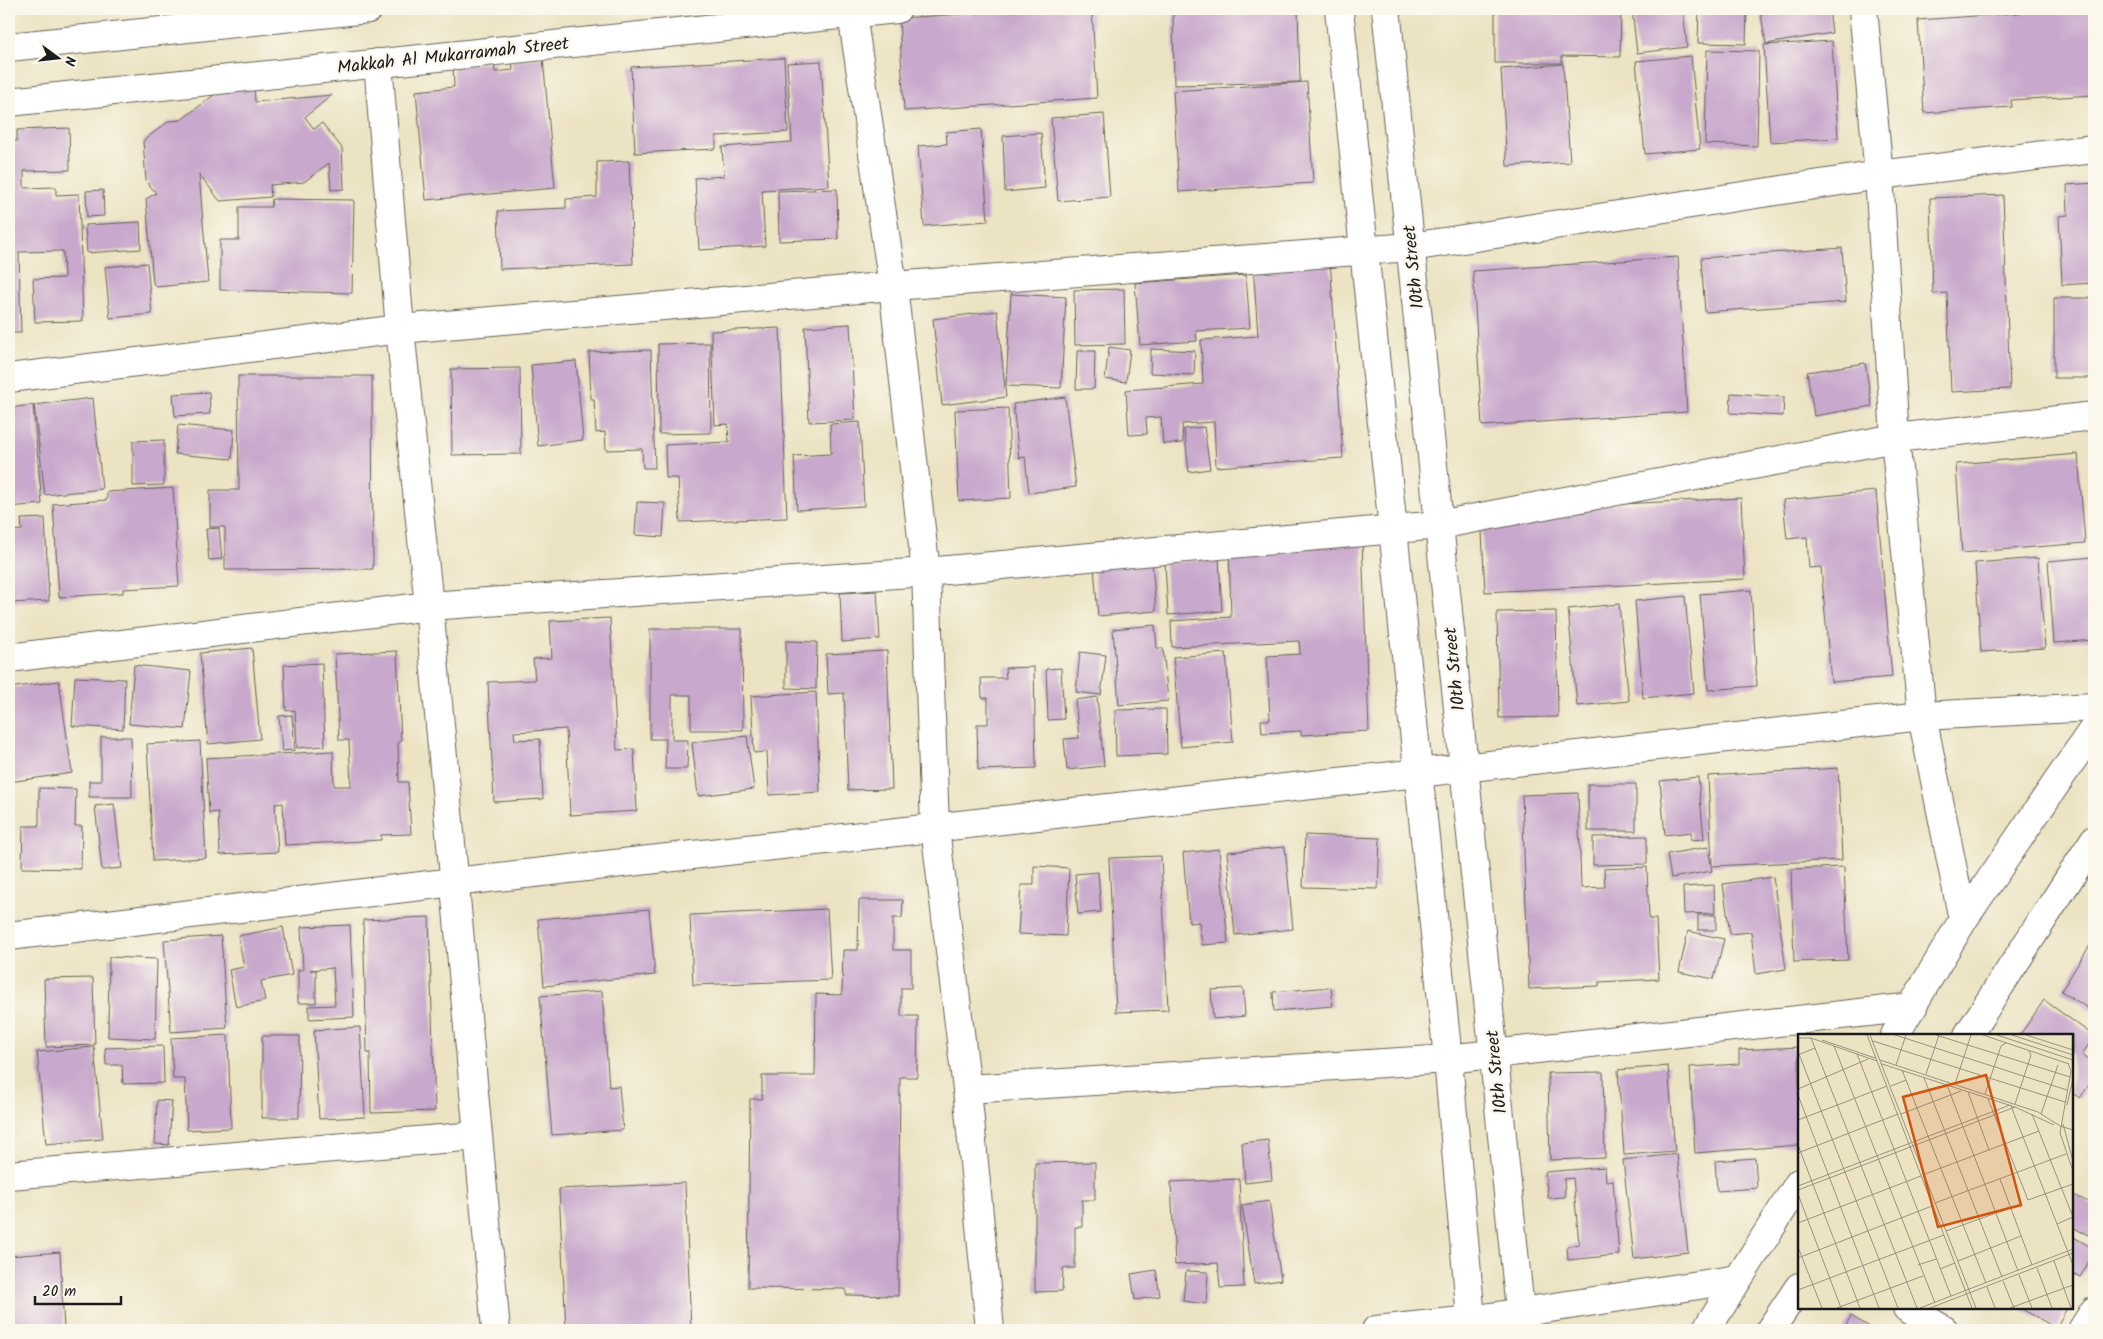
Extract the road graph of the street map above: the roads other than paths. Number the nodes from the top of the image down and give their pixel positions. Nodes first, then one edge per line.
1 (354, 9) edge
2 (897, 9) edge
3 (1339, 9) edge
4 (1386, 9) edge
5 (1863, 9) edge
6 (852, 14) junction
7 (9, 47) edge
8 (378, 63) junction
9 (9, 102) edge
10 (2094, 149) edge
11 (1879, 175) junction
12 (1411, 247) junction
13 (1364, 250) junction
14 (893, 286) junction
15 (400, 329) junction
16 (9, 378) edge
17 (2094, 416) edge
18 (1895, 438) junction
19 (1439, 524) junction
20 (1393, 529) junction
21 (926, 572) junction
22 (429, 606) junction
23 (9, 658) edge
24 (2094, 707) edge
25 (1922, 716) junction
26 (2094, 728) edge
27 (1464, 768) junction
28 (1418, 774) junction
29 (935, 828) junction
30 (2094, 841) edge
31 (454, 882) junction
32 (1963, 920) junction
33 (9, 936) edge
34 (1913, 1006) junction
35 (1896, 1034) edge
36 (1969, 1034) edge
37 (1494, 1055) junction
38 (1448, 1059) junction
39 (967, 1089) junction
40 (477, 1136) junction
41 (9, 1175) edge
42 (1798, 1185) edge
43 (1738, 1279) junction
44 (1798, 1288) edge
45 (1909, 1309) edge
46 (2094, 1311) edge
47 (1521, 1322) edge
48 (1472, 1325) edge
49 (496, 1330) edge
50 (990, 1330) edge
51 (1376, 1330) edge
52 (1706, 1330) edge
53 (1770, 1330) edge
54 (1944, 1330) edge
55 (2082, 1330) edge

1 - 7 street
2 - 6 street, Makkah Al Mukarramah Street
3 - 13 street
4 - 12 street, 10th Street
5 - 11 street
6 - 8 street, Makkah Al Mukarramah Street
6 - 14 street
8 - 9 street, Makkah Al Mukarramah Street
8 - 15 street
10 - 11 street
11 - 12 street
11 - 18 street
12 - 13 street
12 - 19 street, 10th Street
13 - 14 street
13 - 20 street
14 - 15 street
14 - 21 street
15 - 16 street
15 - 22 street
17 - 18 street
18 - 19 street
18 - 25 street
19 - 20 street
19 - 27 street, 10th Street
20 - 21 street
20 - 28 street
21 - 22 street
21 - 29 street
22 - 23 street
22 - 31 street
24 - 25 street
25 - 27 street
25 - 32 street
26 - 32 street
27 - 28 street
27 - 37 street, 10th Street
28 - 29 street
28 - 38 street
29 - 31 street
29 - 39 street
30 - 36 street
31 - 33 street
31 - 40 street
32 - 34 street
34 - 35 street
34 - 37 street
37 - 38 street
37 - 47 street, 10th Street
38 - 39 street
38 - 48 street
39 - 50 street
40 - 41 street
40 - 49 street
42 - 43 street
43 - 47 street
43 - 52 street
44 - 53 street
45 - 54 street
46 - 55 street
47 - 48 street
48 - 51 street

